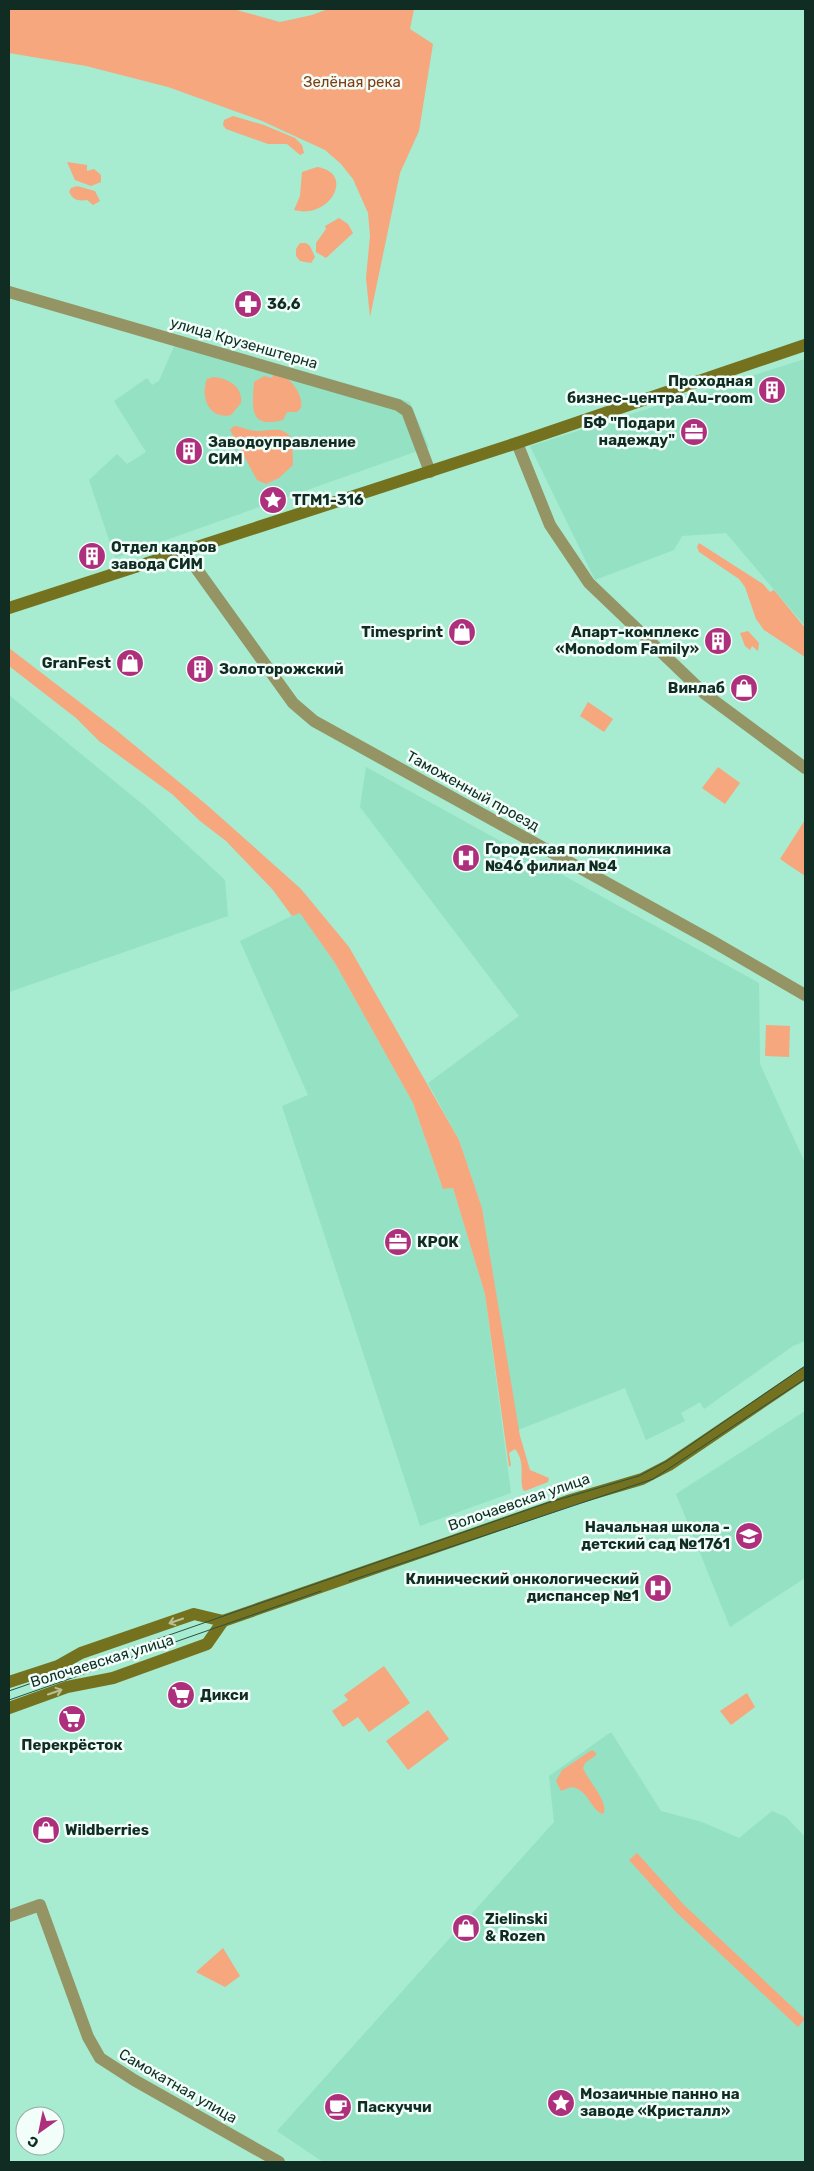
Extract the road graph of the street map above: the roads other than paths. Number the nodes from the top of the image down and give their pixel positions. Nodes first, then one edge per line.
1 (9, 292) edge
2 (805, 345) edge
3 (517, 443) junction
4 (430, 472) junction
5 (183, 550) junction
6 (9, 608) edge
7 (805, 768) edge
8 (805, 996) edge
9 (805, 1373) edge
10 (223, 1621) junction
11 (9, 1682) edge
12 (9, 1708) edge
13 (9, 1916) edge
14 (280, 2162) edge

1 - 4 street, улица Крузенштерна
2 - 3 street
3 - 4 street
3 - 7 street
4 - 5 street
5 - 6 street
5 - 8 street, Таможенный проезд
9 - 10 street, Волочаевская улица
10 -> 11 street, Волочаевская улица
12 -> 10 street, Волочаевская улица
13 - 14 street, Самокатная улица

